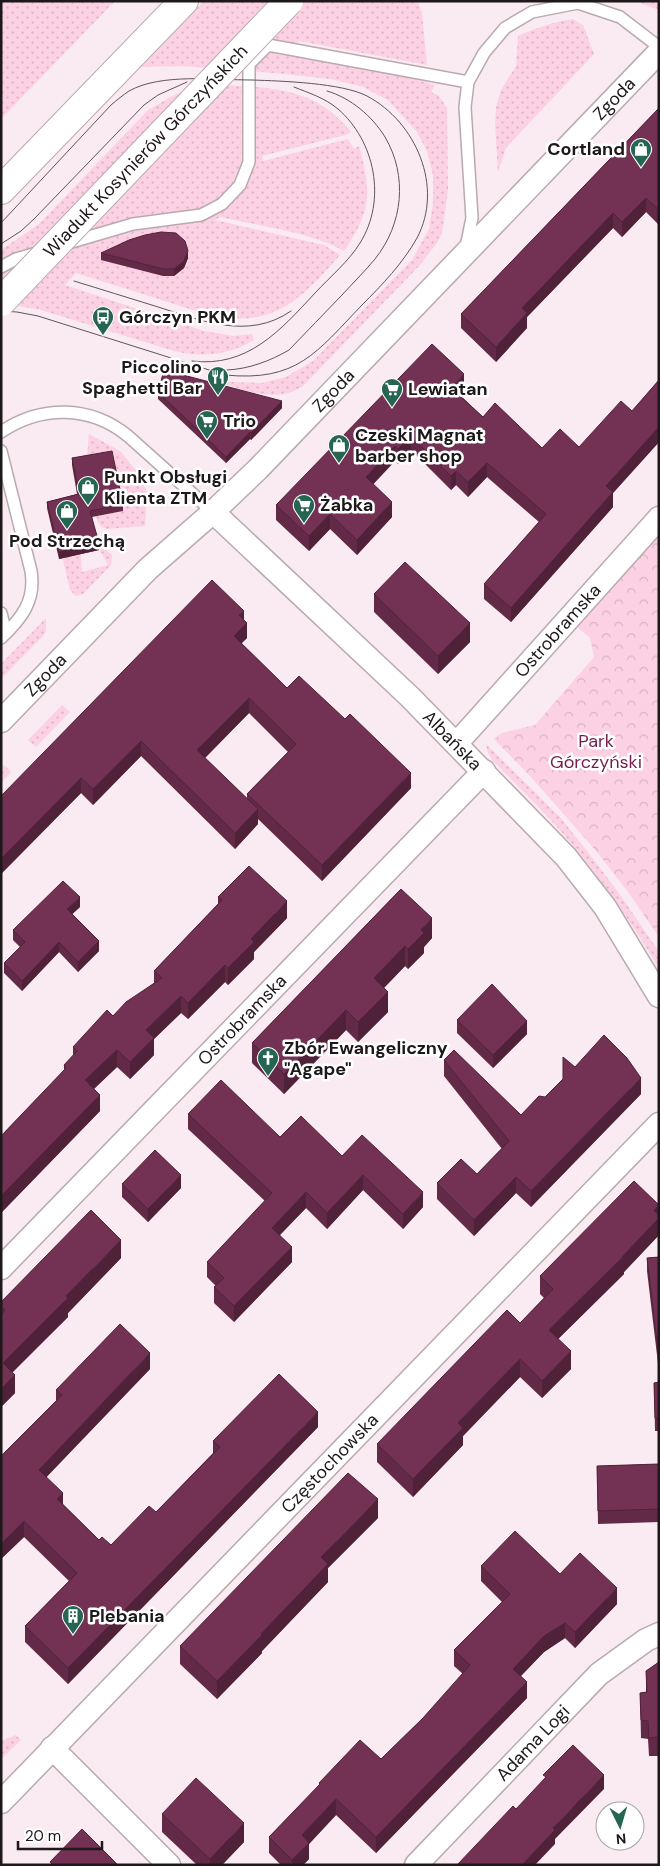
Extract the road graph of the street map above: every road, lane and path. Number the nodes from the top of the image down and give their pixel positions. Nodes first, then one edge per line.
1 (184, 1) edge
2 (289, 1) edge
3 (659, 47) edge
4 (659, 52) edge
5 (468, 82) junction
6 (1, 190) edge
7 (460, 259) junction
8 (1, 267) edge
9 (1, 302) edge
10 (1, 432) edge
11 (1, 451) edge
12 (214, 512) junction
13 (659, 518) edge
14 (1, 612) edge
15 (4, 636) edge
16 (1, 721) edge
17 (456, 743) junction
18 (484, 771) junction
19 (659, 996) edge
20 (659, 1124) edge
21 (1, 1268) edge
22 (659, 1634) edge
23 (52, 1748) junction
24 (1, 1802) edge
25 (169, 1865) edge
26 (416, 1865) edge

1 - 6 main road
2 - 9 main road, Wiadukt Kosynierów Górczyńskich, bridge
3 - 5 lane
4 - 7 street, Zgoda
5 - 7 lane
5 - 8 lane
7 - 12 street, Zgoda
10 - 12 lane
11 - 15 lane
12 - 16 street, Zgoda
12 - 17 street, Albańska
13 - 17 street, Ostrobramska
14 - 15 lane
17 - 18 street, Albańska
18 - 19 street, Albańska
18 - 21 street, Ostrobramska
20 - 23 street, Częstochowska
22 - 26 street, Adama Logi
23 - 24 street, Częstochowska
23 - 25 street

